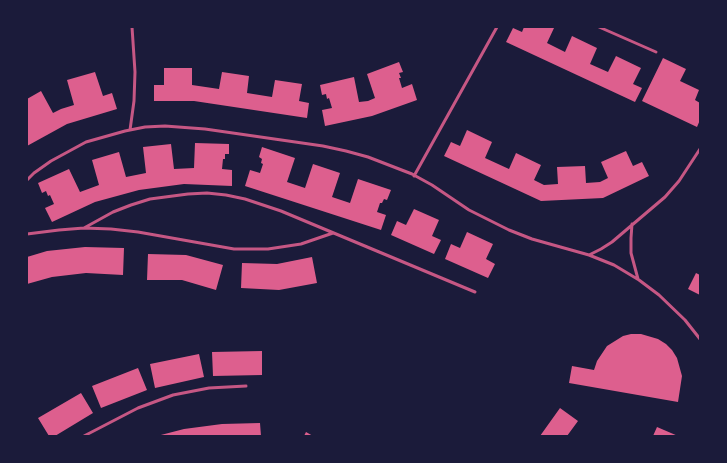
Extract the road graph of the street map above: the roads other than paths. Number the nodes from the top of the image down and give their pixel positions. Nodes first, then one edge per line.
1 (132, 27) edge
2 (497, 27) edge
3 (599, 27) edge
4 (656, 52) dead end
5 (130, 130) junction
6 (700, 149) edge
7 (414, 176) junction
8 (27, 180) edge
9 (632, 224) junction
10 (84, 228) junction
11 (333, 233) junction
12 (27, 234) edge
13 (589, 254) junction
14 (638, 280) junction
15 (475, 292) dead end
16 (700, 339) edge
17 (246, 386) dead end
18 (84, 436) edge

1 - 5 lane
2 - 7 lane
3 - 4 lane
5 - 7 lane
5 - 8 lane
6 - 9 lane
7 - 13 lane
9 - 13 lane
9 - 14 lane
10 - 11 lane
10 - 11 lane
10 - 12 lane
11 - 15 lane
13 - 14 lane
14 - 16 lane
17 - 18 lane

